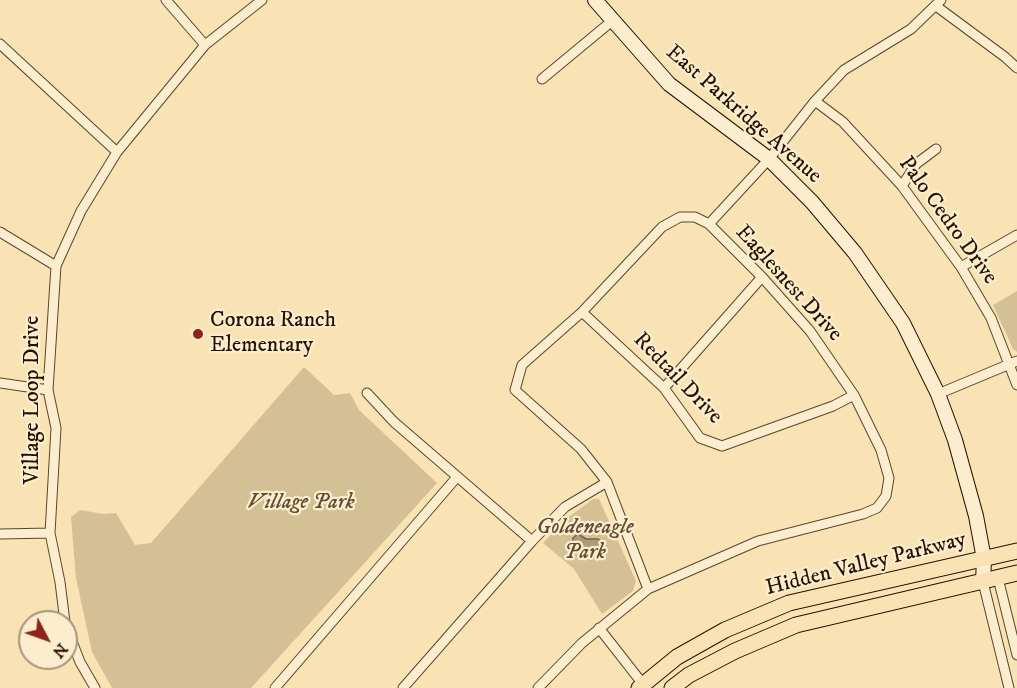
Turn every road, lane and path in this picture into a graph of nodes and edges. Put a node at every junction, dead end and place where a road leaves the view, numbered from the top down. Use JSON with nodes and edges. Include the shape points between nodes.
{"nodes":[{"id":1,"x":166,"y":0,"type":"edge"},
{"id":2,"x":262,"y":0,"type":"edge"},
{"id":3,"x":596,"y":0,"type":"edge"},
{"id":4,"x":939,"y":3,"type":"edge"},
{"id":5,"x":612,"y":21,"type":"junction"},
{"id":6,"x":0,"y":44,"type":"edge"},
{"id":7,"x":205,"y":45,"type":"junction"},
{"id":8,"x":1017,"y":68,"type":"edge"},
{"id":9,"x":542,"y":79,"type":"dead end"},
{"id":10,"x":815,"y":100,"type":"junction"},
{"id":11,"x":936,"y":149,"type":"dead end"},
{"id":12,"x":117,"y":152,"type":"junction"},
{"id":13,"x":769,"y":159,"type":"junction"},
{"id":14,"x":902,"y":186,"type":"junction"},
{"id":15,"x":709,"y":224,"type":"junction"},
{"id":16,"x":0,"y":232,"type":"edge"},
{"id":17,"x":1017,"y":235,"type":"edge"},
{"id":18,"x":56,"y":266,"type":"junction"},
{"id":19,"x":961,"y":267,"type":"junction"},
{"id":20,"x":762,"y":277,"type":"junction"},
{"id":21,"x":582,"y":312,"type":"junction"},
{"id":22,"x":1013,"y":363,"type":"edge"},
{"id":23,"x":0,"y":383,"type":"edge"},
{"id":24,"x":1017,"y":386,"type":"edge"},
{"id":25,"x":664,"y":388,"type":"junction"},
{"id":26,"x":48,"y":390,"type":"junction"},
{"id":27,"x":367,"y":393,"type":"dead end"},
{"id":28,"x":938,"y":394,"type":"junction"},
{"id":29,"x":854,"y":395,"type":"junction"},
{"id":30,"x":457,"y":477,"type":"junction"},
{"id":31,"x":607,"y":482,"type":"junction"},
{"id":32,"x":50,"y":533,"type":"junction"},
{"id":33,"x":0,"y":534,"type":"edge"},
{"id":34,"x":532,"y":541,"type":"junction"},
{"id":35,"x":1017,"y":551,"type":"edge"},
{"id":36,"x":984,"y":559,"type":"junction"},
{"id":37,"x":1017,"y":573,"type":"edge"},
{"id":38,"x":998,"y":578,"type":"junction"},
{"id":39,"x":983,"y":582,"type":"junction"},
{"id":40,"x":648,"y":589,"type":"junction"},
{"id":41,"x":63,"y":610,"type":"edge"},
{"id":42,"x":599,"y":628,"type":"junction"},
{"id":43,"x":1017,"y":655,"type":"edge"},
{"id":44,"x":78,"y":657,"type":"edge"},
{"id":45,"x":642,"y":687,"type":"edge"},
{"id":46,"x":95,"y":688,"type":"edge"},
{"id":47,"x":275,"y":688,"type":"edge"},
{"id":48,"x":403,"y":688,"type":"edge"},
{"id":49,"x":538,"y":688,"type":"edge"},
{"id":50,"x":672,"y":688,"type":"edge"},
{"id":51,"x":1009,"y":688,"type":"edge"}],
"edges":[{"from":1,"to":7,"type":"street"},
{"from":2,"to":7,"type":"street","name":"Village Loop Drive"},
{"from":3,"to":5,"type":"main road","name":"East Parkridge Avenue"},
{"from":4,"to":8,"type":"street"},
{"from":4,"to":10,"type":"street","via":[[911,29],[844,70]]},
{"from":5,"to":9,"type":"street"},
{"from":5,"to":13,"type":"main road","name":"East Parkridge Avenue","via":[[669,84]]},
{"from":6,"to":12,"type":"street"},
{"from":7,"to":12,"type":"street","name":"Village Loop Drive"},
{"from":10,"to":13,"type":"street"},
{"from":10,"to":14,"type":"street","name":"Palo Cedro Drive","via":[[843,122]]},
{"from":11,"to":14,"type":"street","via":[[916,164]]},
{"from":12,"to":18,"type":"street","name":"Village Loop Drive","via":[[81,211]]},
{"from":13,"to":15,"type":"street"},
{"from":13,"to":28,"type":"main road","name":"East Parkridge Avenue","via":[[855,253],[903,323]]},
{"from":14,"to":19,"type":"street","name":"Palo Cedro Drive"},
{"from":15,"to":20,"type":"street","name":"Eaglesnest Drive"},
{"from":15,"to":21,"type":"street","name":"Eaglesnest Drive","via":[[695,217],[680,217],[662,227]]},
{"from":16,"to":18,"type":"street"},
{"from":17,"to":19,"type":"street"},
{"from":18,"to":26,"type":"street","name":"Village Loop Drive"},
{"from":19,"to":22,"type":"street","name":"Palo Cedro Drive"},
{"from":20,"to":25,"type":"street"},
{"from":20,"to":29,"type":"street","name":"Eaglesnest Drive","via":[[810,331]]},
{"from":21,"to":25,"type":"street","name":"Redtail Drive"},
{"from":21,"to":31,"type":"street","via":[[522,365],[515,390],[581,449]]},
{"from":22,"to":24,"type":"street","name":"Palo Cedro Drive"},
{"from":22,"to":28,"type":"street"},
{"from":23,"to":26,"type":"street"},
{"from":25,"to":29,"type":"street","name":"Redtail Drive","via":[[700,438],[722,446]]},
{"from":26,"to":32,"type":"street","name":"Village Loop Drive","via":[[56,428]]},
{"from":27,"to":30,"type":"street"},
{"from":28,"to":36,"type":"main road","name":"East Parkridge Avenue","via":[[973,504]]},
{"from":29,"to":40,"type":"street","name":"Eaglesnest Drive","via":[[881,450],[889,478],[886,496],[877,508],[758,541]]},
{"from":30,"to":34,"type":"street"},
{"from":30,"to":47,"type":"street"},
{"from":31,"to":34,"type":"street","via":[[565,507]]},
{"from":31,"to":40,"type":"street"},
{"from":32,"to":33,"type":"street"},
{"from":32,"to":41,"type":"street","name":"Village Loop Drive"},
{"from":34,"to":48,"type":"street"},
{"from":35,"to":36,"type":"main road","name":"Hidden Valley Parkway"},
{"from":36,"to":38,"type":"main road","name":"East Parkridge Avenue"},
{"from":36,"to":39,"type":"main road","name":"East Parkridge Avenue"},
{"from":36,"to":45,"type":"main road","name":"Hidden Valley Parkway","via":[[789,603],[687,651]]},
{"from":37,"to":38,"type":"main road","name":"Hidden Valley Parkway"},
{"from":38,"to":39,"type":"main road","name":"Hidden Valley Parkway"},
{"from":38,"to":43,"type":"street"},
{"from":39,"to":50,"type":"main road","name":"Hidden Valley Parkway","via":[[796,625],[735,651]]},
{"from":39,"to":51,"type":"street"},
{"from":40,"to":42,"type":"street"},
{"from":42,"to":45,"type":"street"},
{"from":42,"to":49,"type":"street"},
{"from":44,"to":46,"type":"street","name":"Village Loop Drive"}]}
